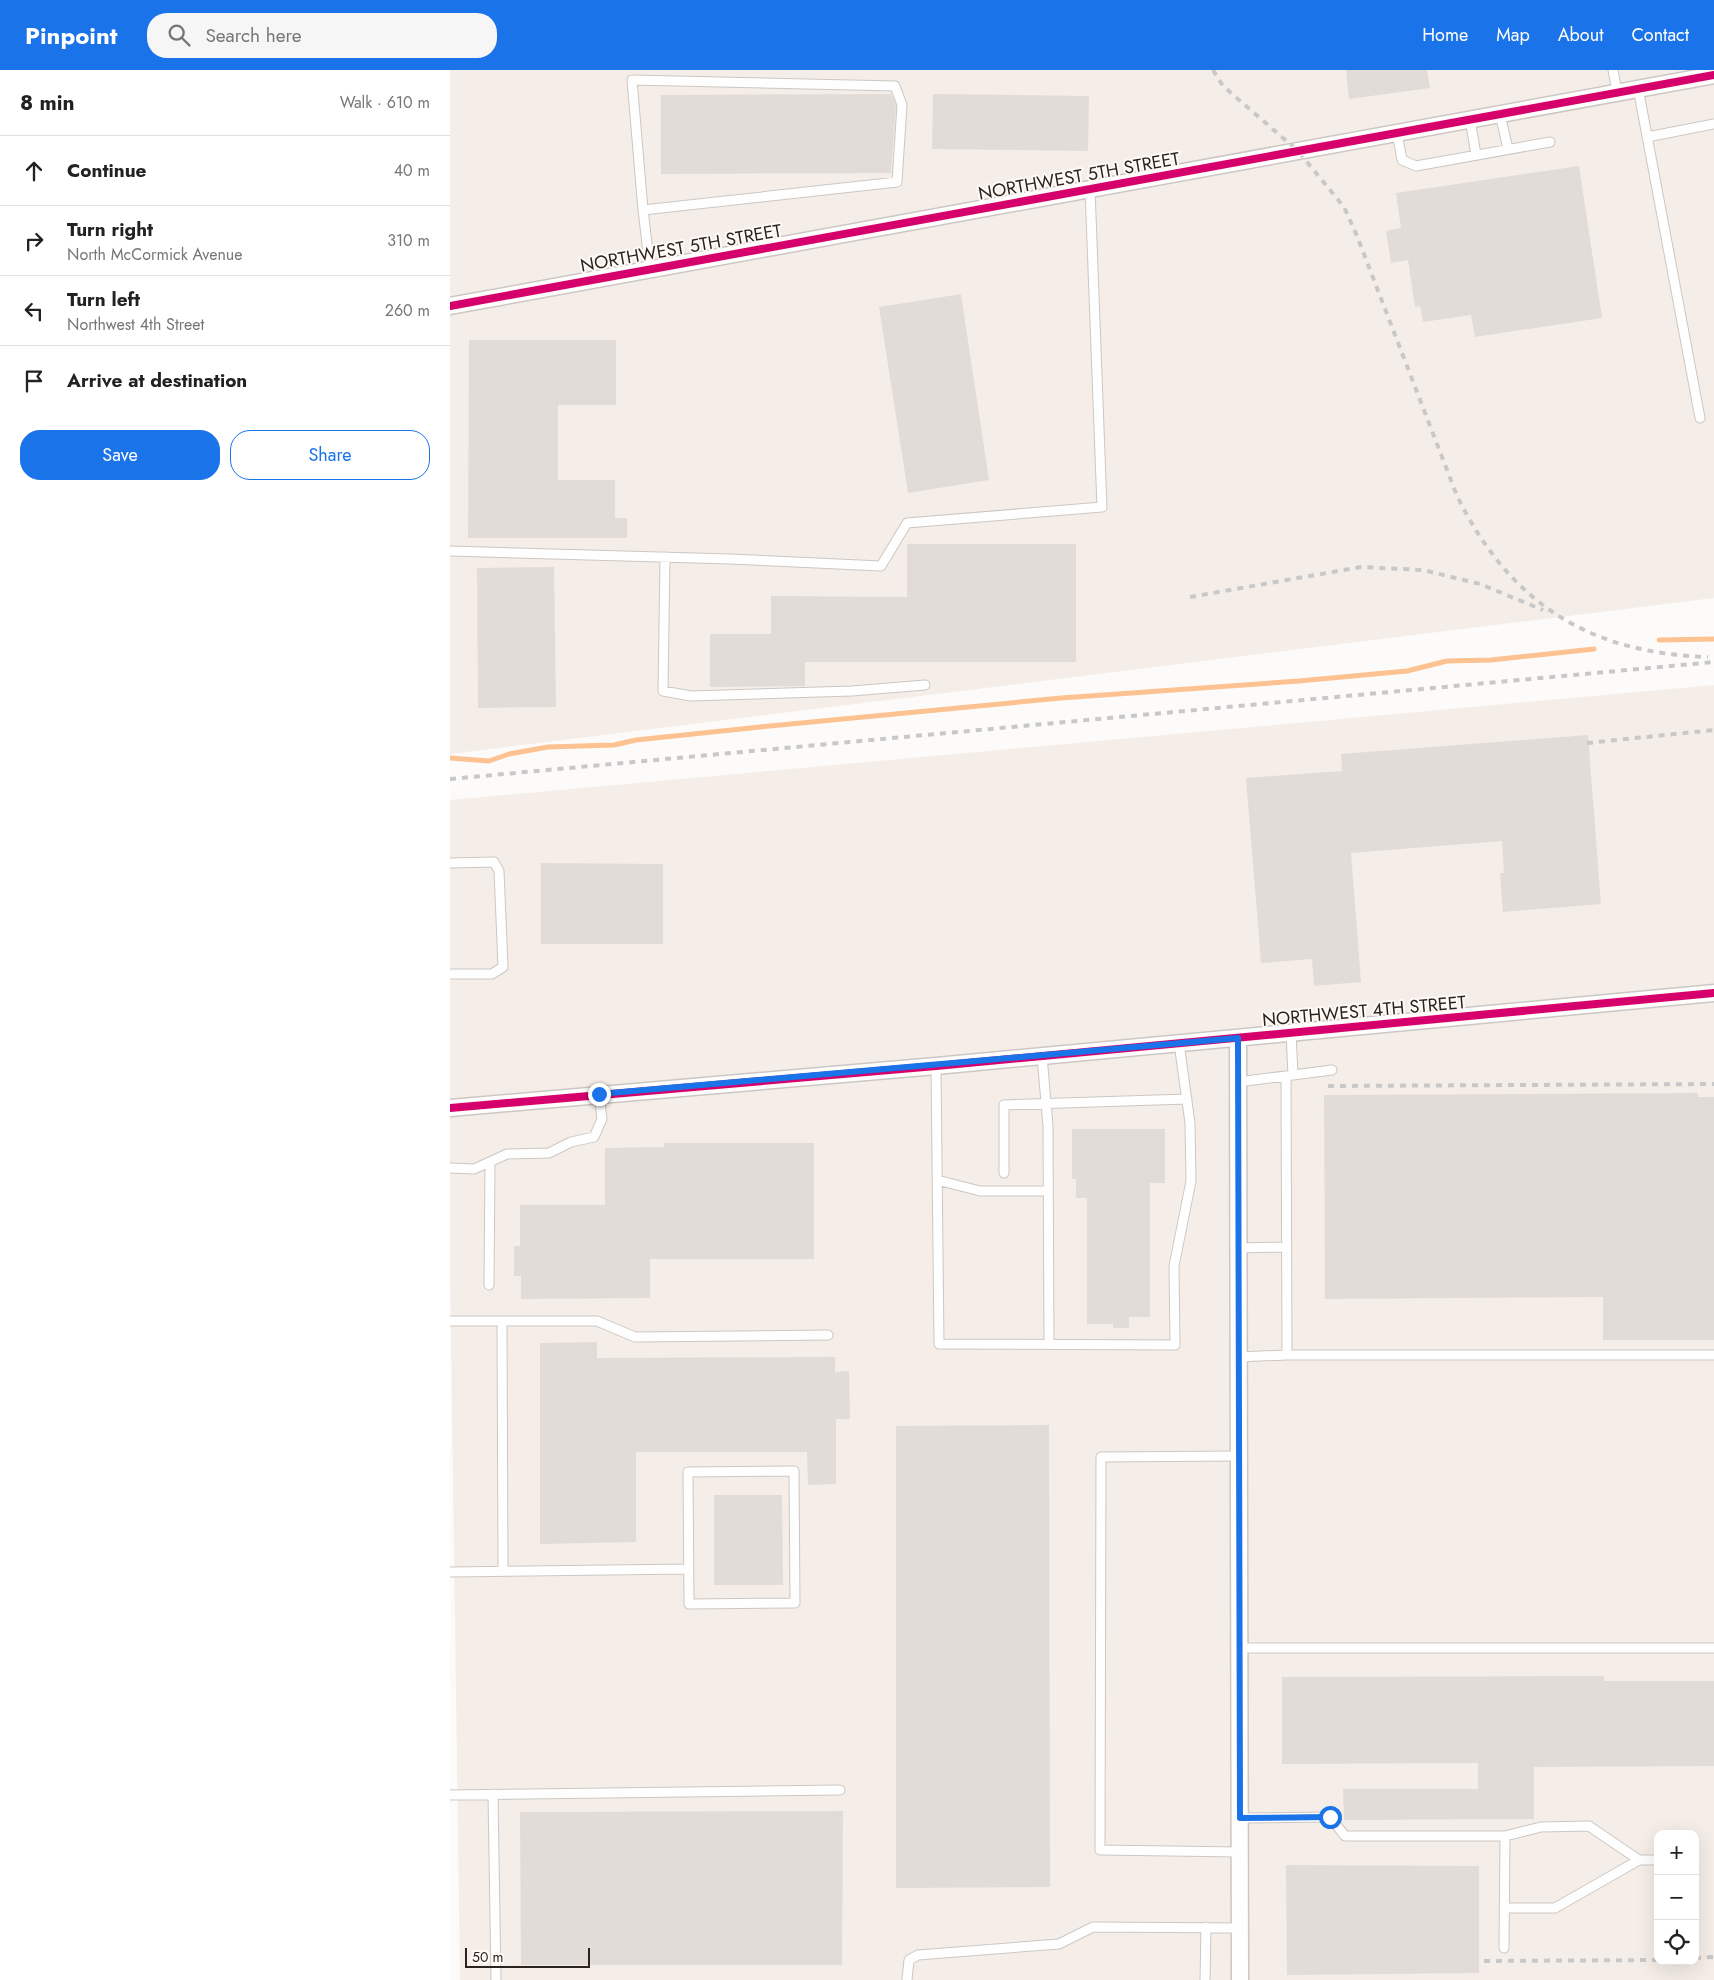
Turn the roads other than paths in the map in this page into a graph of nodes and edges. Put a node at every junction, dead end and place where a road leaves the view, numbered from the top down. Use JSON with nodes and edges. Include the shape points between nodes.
{"nodes":[{"id":1,"x":1612,"y":70,"type":"edge"},
{"id":2,"x":1711,"y":73,"type":"edge"},
{"id":3,"x":1638,"y":88,"type":"junction"},
{"id":4,"x":1617,"y":92,"type":"junction"},
{"id":5,"x":1500,"y":114,"type":"junction"},
{"id":6,"x":1470,"y":119,"type":"junction"},
{"id":7,"x":1714,"y":124,"type":"edge"},
{"id":8,"x":1397,"y":133,"type":"junction"},
{"id":9,"x":1647,"y":137,"type":"junction"},
{"id":10,"x":1550,"y":142,"type":"dead end"},
{"id":11,"x":1508,"y":150,"type":"junction"},
{"id":12,"x":1476,"y":155,"type":"junction"},
{"id":13,"x":1090,"y":189,"type":"junction"},
{"id":14,"x":643,"y":210,"type":"junction"},
{"id":15,"x":650,"y":269,"type":"junction"},
{"id":16,"x":450,"y":306,"type":"edge"},
{"id":17,"x":1700,"y":418,"type":"dead end"},
{"id":18,"x":450,"y":551,"type":"edge"},
{"id":19,"x":665,"y":557,"type":"junction"},
{"id":20,"x":925,"y":685,"type":"dead end"},
{"id":21,"x":450,"y":863,"type":"edge"},
{"id":22,"x":450,"y":974,"type":"edge"},
{"id":23,"x":1714,"y":993,"type":"edge"},
{"id":24,"x":1291,"y":1033,"type":"junction"},
{"id":25,"x":1238,"y":1038,"type":"junction"},
{"id":26,"x":1179,"y":1043,"type":"junction"},
{"id":27,"x":1042,"y":1056,"type":"junction"},
{"id":28,"x":936,"y":1066,"type":"junction"},
{"id":29,"x":1332,"y":1070,"type":"dead end"},
{"id":30,"x":1289,"y":1075,"type":"junction"},
{"id":31,"x":1238,"y":1082,"type":"junction"},
{"id":32,"x":599,"y":1094,"type":"junction"},
{"id":33,"x":1187,"y":1099,"type":"junction"},
{"id":34,"x":1046,"y":1103,"type":"junction"},
{"id":35,"x":450,"y":1108,"type":"edge"},
{"id":36,"x":490,"y":1162,"type":"junction"},
{"id":37,"x":450,"y":1168,"type":"edge"},
{"id":38,"x":1004,"y":1173,"type":"dead end"},
{"id":39,"x":937,"y":1180,"type":"junction"},
{"id":40,"x":1048,"y":1191,"type":"junction"},
{"id":41,"x":1238,"y":1248,"type":"junction"},
{"id":42,"x":1286,"y":1248,"type":"junction"},
{"id":43,"x":489,"y":1285,"type":"dead end"},
{"id":44,"x":450,"y":1321,"type":"edge"},
{"id":45,"x":502,"y":1321,"type":"junction"},
{"id":46,"x":828,"y":1335,"type":"dead end"},
{"id":47,"x":1049,"y":1344,"type":"junction"},
{"id":48,"x":1286,"y":1355,"type":"junction"},
{"id":49,"x":1714,"y":1355,"type":"edge"},
{"id":50,"x":1238,"y":1357,"type":"junction"},
{"id":51,"x":1238,"y":1456,"type":"junction"},
{"id":52,"x":689,"y":1569,"type":"junction"},
{"id":53,"x":503,"y":1571,"type":"junction"},
{"id":54,"x":450,"y":1572,"type":"edge"},
{"id":55,"x":1239,"y":1648,"type":"junction"},
{"id":56,"x":1714,"y":1648,"type":"edge"},
{"id":57,"x":840,"y":1790,"type":"dead end"},
{"id":58,"x":493,"y":1794,"type":"junction"},
{"id":59,"x":450,"y":1795,"type":"edge"},
{"id":60,"x":1240,"y":1818,"type":"junction"},
{"id":61,"x":1504,"y":1836,"type":"junction"},
{"id":62,"x":1240,"y":1852,"type":"junction"},
{"id":63,"x":1639,"y":1860,"type":"junction"},
{"id":64,"x":1654,"y":1860,"type":"edge"},
{"id":65,"x":1504,"y":1908,"type":"junction"},
{"id":66,"x":1206,"y":1928,"type":"junction"},
{"id":67,"x":1240,"y":1928,"type":"junction"},
{"id":68,"x":1504,"y":1948,"type":"dead end"},
{"id":69,"x":496,"y":1980,"type":"edge"},
{"id":70,"x":907,"y":1980,"type":"edge"},
{"id":71,"x":1205,"y":1980,"type":"edge"},
{"id":72,"x":1240,"y":1980,"type":"edge"}],
"edges":[{"from":1,"to":4,"type":"lane"},
{"from":2,"to":3,"type":"street","name":"NORTHWEST 5TH STREET"},
{"from":3,"to":4,"type":"street","name":"NORTHWEST 5TH STREET"},
{"from":3,"to":9,"type":"lane"},
{"from":4,"to":5,"type":"street","name":"NORTHWEST 5TH STREET"},
{"from":5,"to":6,"type":"street","name":"NORTHWEST 5TH STREET"},
{"from":5,"to":11,"type":"lane"},
{"from":6,"to":8,"type":"street","name":"NORTHWEST 5TH STREET"},
{"from":6,"to":12,"type":"lane"},
{"from":7,"to":9,"type":"lane"},
{"from":8,"to":12,"type":"lane","via":[[1402,160],[1416,166]]},
{"from":8,"to":13,"type":"street","name":"NORTHWEST 5TH STREET"},
{"from":9,"to":17,"type":"lane"},
{"from":10,"to":11,"type":"lane"},
{"from":11,"to":12,"type":"lane"},
{"from":13,"to":15,"type":"street","name":"NORTHWEST 5TH STREET"},
{"from":13,"to":19,"type":"lane","via":[[1102,507],[907,524],[882,566]]},
{"from":14,"to":14,"type":"lane","via":[[632,80],[895,86],[902,105],[896,182]]},
{"from":14,"to":15,"type":"lane"},
{"from":15,"to":16,"type":"street","name":"NORTHWEST 5TH STREET"},
{"from":18,"to":19,"type":"lane"},
{"from":19,"to":20,"type":"lane","via":[[663,691],[691,696]]},
{"from":21,"to":22,"type":"lane","via":[[494,862],[499,871],[503,967],[492,974]]},
{"from":23,"to":24,"type":"street","name":"NORTHWEST 4TH STREET"},
{"from":24,"to":25,"type":"street","name":"NORTHWEST 4TH STREET"},
{"from":24,"to":30,"type":"lane"},
{"from":25,"to":26,"type":"street","name":"NORTHWEST 4TH STREET"},
{"from":25,"to":31,"type":"street"},
{"from":26,"to":27,"type":"street","name":"NORTHWEST 4TH STREET"},
{"from":26,"to":33,"type":"lane"},
{"from":27,"to":28,"type":"street","name":"NORTHWEST 4TH STREET"},
{"from":27,"to":34,"type":"lane"},
{"from":28,"to":32,"type":"street","name":"NORTHWEST 4TH STREET"},
{"from":28,"to":39,"type":"lane"},
{"from":29,"to":30,"type":"lane"},
{"from":30,"to":31,"type":"lane"},
{"from":30,"to":42,"type":"lane"},
{"from":31,"to":41,"type":"street"},
{"from":32,"to":35,"type":"street","name":"NORTHWEST 4TH STREET"},
{"from":32,"to":36,"type":"lane","via":[[602,1119],[594,1138],[571,1142],[549,1153],[506,1154]]},
{"from":33,"to":34,"type":"lane"},
{"from":33,"to":47,"type":"lane","via":[[1191,1181],[1174,1266],[1175,1345]]},
{"from":34,"to":38,"type":"lane","via":[[1004,1106]]},
{"from":34,"to":40,"type":"lane"},
{"from":36,"to":37,"type":"lane","via":[[474,1169]]},
{"from":36,"to":43,"type":"lane"},
{"from":39,"to":40,"type":"lane","via":[[980,1191]]},
{"from":39,"to":47,"type":"lane","via":[[939,1344]]},
{"from":40,"to":47,"type":"lane"},
{"from":41,"to":42,"type":"lane"},
{"from":41,"to":50,"type":"street"},
{"from":42,"to":48,"type":"lane"},
{"from":44,"to":45,"type":"lane"},
{"from":45,"to":46,"type":"lane","via":[[597,1321],[634,1337]]},
{"from":45,"to":53,"type":"lane"},
{"from":48,"to":49,"type":"lane"},
{"from":48,"to":50,"type":"lane"},
{"from":50,"to":51,"type":"street"},
{"from":51,"to":55,"type":"street"},
{"from":51,"to":62,"type":"lane","via":[[1101,1457],[1100,1850]]},
{"from":52,"to":52,"type":"lane","via":[[688,1472],[794,1471],[795,1603],[689,1604]]},
{"from":52,"to":53,"type":"lane"},
{"from":53,"to":54,"type":"lane"},
{"from":55,"to":56,"type":"lane"},
{"from":55,"to":60,"type":"street"},
{"from":57,"to":58,"type":"lane"},
{"from":58,"to":59,"type":"lane"},
{"from":58,"to":69,"type":"lane"},
{"from":60,"to":61,"type":"lane","via":[[1330,1817],[1345,1836]]},
{"from":60,"to":62,"type":"street"},
{"from":61,"to":63,"type":"lane","via":[[1541,1827],[1589,1826]]},
{"from":61,"to":65,"type":"lane"},
{"from":62,"to":67,"type":"street"},
{"from":63,"to":64,"type":"lane"},
{"from":63,"to":65,"type":"lane","via":[[1555,1908]]},
{"from":65,"to":68,"type":"lane"},
{"from":66,"to":67,"type":"lane"},
{"from":66,"to":70,"type":"lane","via":[[1093,1927],[1059,1944],[918,1954],[909,1960]]},
{"from":66,"to":71,"type":"lane"},
{"from":67,"to":72,"type":"street"}]}
